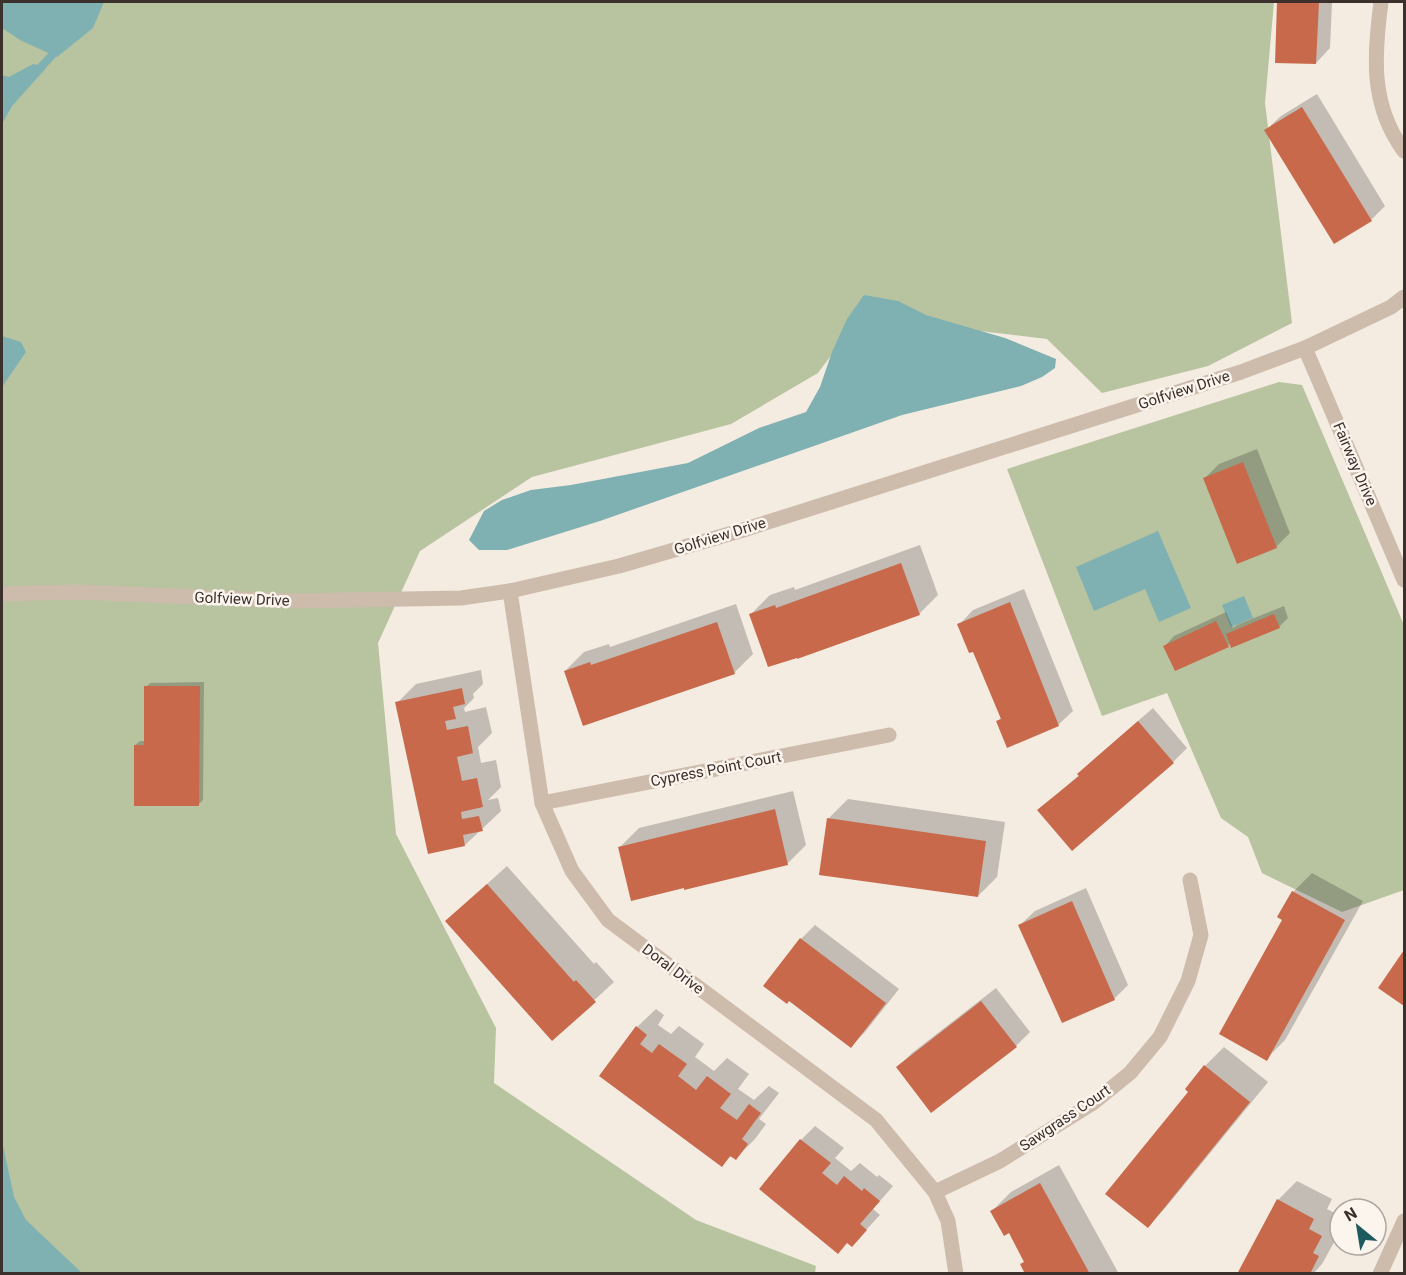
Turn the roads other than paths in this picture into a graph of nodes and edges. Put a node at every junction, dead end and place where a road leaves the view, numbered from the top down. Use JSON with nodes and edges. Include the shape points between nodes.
{"nodes":[{"id":1,"x":1381,"y":2,"type":"edge"},
{"id":2,"x":1404,"y":151,"type":"edge"},
{"id":3,"x":1404,"y":297,"type":"edge"},
{"id":4,"x":1305,"y":348,"type":"junction"},
{"id":5,"x":1404,"y":579,"type":"edge"},
{"id":6,"x":510,"y":591,"type":"junction"},
{"id":7,"x":2,"y":594,"type":"edge"},
{"id":8,"x":889,"y":735,"type":"dead end"},
{"id":9,"x":542,"y":802,"type":"junction"},
{"id":10,"x":1190,"y":880,"type":"dead end"},
{"id":11,"x":935,"y":1192,"type":"junction"},
{"id":12,"x":1404,"y":1221,"type":"edge"},
{"id":13,"x":956,"y":1274,"type":"edge"},
{"id":14,"x":1380,"y":1274,"type":"edge"}],
"edges":[{"from":1,"to":2,"type":"street","via":[[1375,51],[1380,100]]},
{"from":3,"to":4,"type":"street","name":"Golfview Drive"},
{"from":4,"to":5,"type":"street","name":"Fairway Drive"},
{"from":4,"to":6,"type":"street","name":"Golfview Drive","via":[[1241,372],[743,530],[619,566]]},
{"from":6,"to":7,"type":"street","name":"Golfview Drive","via":[[461,598],[293,601],[78,592]]},
{"from":6,"to":9,"type":"street","name":"Doral Drive"},
{"from":8,"to":9,"type":"street","name":"Cypress Point Court"},
{"from":9,"to":11,"type":"street","name":"Doral Drive","via":[[572,871],[608,920],[876,1120]]},
{"from":10,"to":11,"type":"street","name":"Sawgrass Court","via":[[1201,935],[1188,981],[1160,1037],[1130,1073],[1093,1103],[1000,1161]]},
{"from":11,"to":13,"type":"street","name":"Doral Drive","via":[[948,1221]]},
{"from":12,"to":14,"type":"street"}]}
